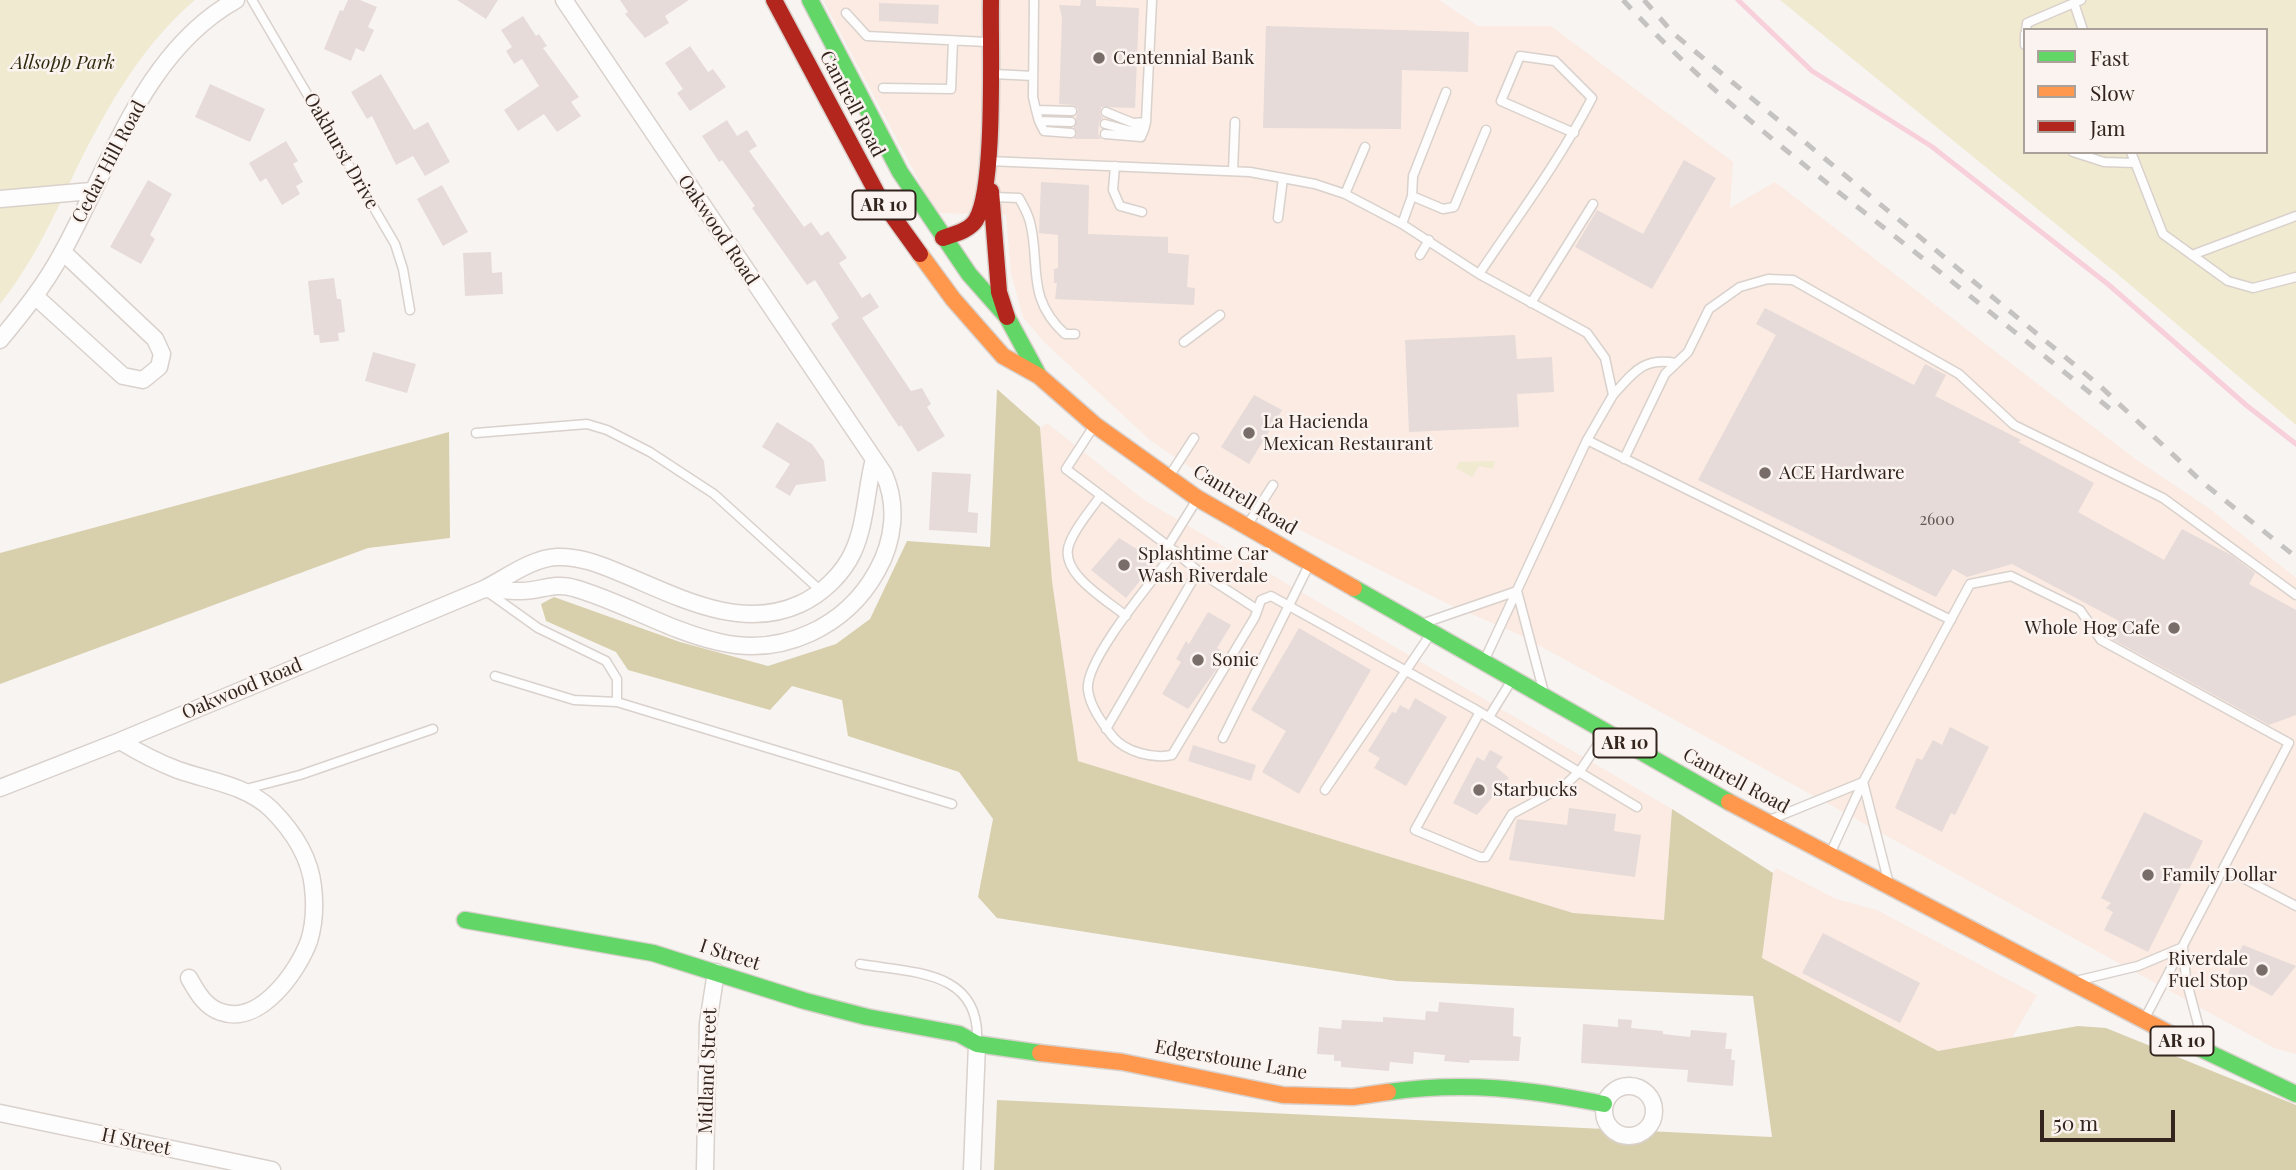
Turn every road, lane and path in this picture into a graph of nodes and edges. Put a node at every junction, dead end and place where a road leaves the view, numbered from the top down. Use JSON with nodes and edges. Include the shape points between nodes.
{"nodes":[{"id":1,"x":236,"y":0,"type":"edge"},
{"id":2,"x":252,"y":0,"type":"edge"},
{"id":3,"x":565,"y":0,"type":"edge"},
{"id":4,"x":774,"y":0,"type":"edge"},
{"id":5,"x":810,"y":0,"type":"edge"},
{"id":6,"x":991,"y":0,"type":"edge"},
{"id":7,"x":1034,"y":0,"type":"edge"},
{"id":8,"x":1152,"y":0,"type":"edge"},
{"id":9,"x":2078,"y":1,"type":"edge"},
{"id":10,"x":846,"y":13,"type":"dead end"},
{"id":11,"x":2026,"y":28,"type":"edge"},
{"id":12,"x":2083,"y":28,"type":"edge"},
{"id":13,"x":953,"y":41,"type":"junction"},
{"id":14,"x":990,"y":42,"type":"junction"},
{"id":15,"x":989,"y":73,"type":"junction"},
{"id":16,"x":1033,"y":76,"type":"junction"},
{"id":17,"x":883,"y":88,"type":"dead end"},
{"id":18,"x":1446,"y":92,"type":"dead end"},
{"id":19,"x":1036,"y":110,"type":"junction"},
{"id":20,"x":1072,"y":111,"type":"dead end"},
{"id":21,"x":1106,"y":112,"type":"dead end"},
{"id":22,"x":1039,"y":121,"type":"junction"},
{"id":23,"x":1072,"y":122,"type":"dead end"},
{"id":24,"x":1235,"y":122,"type":"dead end"},
{"id":25,"x":1105,"y":124,"type":"dead end"},
{"id":26,"x":1145,"y":126,"type":"junction"},
{"id":27,"x":1486,"y":130,"type":"dead end"},
{"id":28,"x":1071,"y":133,"type":"dead end"},
{"id":29,"x":1574,"y":133,"type":"junction"},
{"id":30,"x":1105,"y":134,"type":"dead end"},
{"id":31,"x":1365,"y":147,"type":"dead end"},
{"id":32,"x":2079,"y":154,"type":"edge"},
{"id":33,"x":2132,"y":154,"type":"edge"},
{"id":34,"x":987,"y":161,"type":"junction"},
{"id":35,"x":2135,"y":163,"type":"junction"},
{"id":36,"x":1115,"y":166,"type":"junction"},
{"id":37,"x":1233,"y":171,"type":"junction"},
{"id":38,"x":1283,"y":178,"type":"junction"},
{"id":39,"x":91,"y":191,"type":"junction"},
{"id":40,"x":1345,"y":194,"type":"junction"},
{"id":41,"x":992,"y":197,"type":"junction"},
{"id":42,"x":1412,"y":197,"type":"junction"},
{"id":43,"x":0,"y":199,"type":"edge"},
{"id":44,"x":1593,"y":204,"type":"dead end"},
{"id":45,"x":1142,"y":212,"type":"dead end"},
{"id":46,"x":2296,"y":216,"type":"edge"},
{"id":47,"x":1278,"y":218,"type":"dead end"},
{"id":48,"x":1402,"y":224,"type":"junction"},
{"id":49,"x":943,"y":238,"type":"junction"},
{"id":50,"x":1429,"y":240,"type":"junction"},
{"id":51,"x":63,"y":252,"type":"junction"},
{"id":52,"x":1420,"y":255,"type":"dead end"},
{"id":53,"x":2192,"y":255,"type":"junction"},
{"id":54,"x":1479,"y":274,"type":"junction"},
{"id":55,"x":2296,"y":277,"type":"edge"},
{"id":56,"x":36,"y":297,"type":"junction"},
{"id":57,"x":1531,"y":303,"type":"junction"},
{"id":58,"x":410,"y":310,"type":"dead end"},
{"id":59,"x":1220,"y":314,"type":"dead end"},
{"id":60,"x":1007,"y":317,"type":"junction"},
{"id":61,"x":1075,"y":334,"type":"dead end"},
{"id":62,"x":0,"y":340,"type":"edge"},
{"id":63,"x":1184,"y":342,"type":"dead end"},
{"id":64,"x":1676,"y":363,"type":"junction"},
{"id":65,"x":1039,"y":376,"type":"junction"},
{"id":66,"x":1613,"y":395,"type":"junction"},
{"id":67,"x":1095,"y":425,"type":"junction"},
{"id":68,"x":476,"y":433,"type":"dead end"},
{"id":69,"x":1194,"y":438,"type":"dead end"},
{"id":70,"x":1587,"y":440,"type":"junction"},
{"id":71,"x":874,"y":459,"type":"junction"},
{"id":72,"x":1624,"y":459,"type":"junction"},
{"id":73,"x":1168,"y":478,"type":"junction"},
{"id":74,"x":1273,"y":485,"type":"dead end"},
{"id":75,"x":1101,"y":495,"type":"junction"},
{"id":76,"x":1198,"y":498,"type":"junction"},
{"id":77,"x":1246,"y":526,"type":"junction"},
{"id":78,"x":1171,"y":549,"type":"junction"},
{"id":79,"x":1310,"y":563,"type":"junction"},
{"id":80,"x":1198,"y":571,"type":"junction"},
{"id":81,"x":484,"y":589,"type":"junction"},
{"id":82,"x":821,"y":591,"type":"junction"},
{"id":83,"x":1517,"y":591,"type":"junction"},
{"id":84,"x":2296,"y":595,"type":"edge"},
{"id":85,"x":1290,"y":606,"type":"junction"},
{"id":86,"x":1255,"y":608,"type":"junction"},
{"id":87,"x":1126,"y":616,"type":"junction"},
{"id":88,"x":1951,"y":620,"type":"junction"},
{"id":89,"x":1425,"y":629,"type":"junction"},
{"id":90,"x":1484,"y":662,"type":"junction"},
{"id":91,"x":1404,"y":671,"type":"junction"},
{"id":92,"x":495,"y":676,"type":"dead end"},
{"id":93,"x":1513,"y":678,"type":"junction"},
{"id":94,"x":1545,"y":697,"type":"junction"},
{"id":95,"x":617,"y":702,"type":"junction"},
{"id":96,"x":1480,"y":712,"type":"junction"},
{"id":97,"x":1489,"y":717,"type":"junction"},
{"id":98,"x":433,"y":729,"type":"dead end"},
{"id":99,"x":1106,"y":729,"type":"junction"},
{"id":100,"x":1606,"y":733,"type":"junction"},
{"id":101,"x":1223,"y":738,"type":"dead end"},
{"id":102,"x":120,"y":741,"type":"junction"},
{"id":103,"x":2293,"y":744,"type":"edge"},
{"id":104,"x":1580,"y":771,"type":"junction"},
{"id":105,"x":1863,"y":782,"type":"junction"},
{"id":106,"x":0,"y":788,"type":"edge"},
{"id":107,"x":242,"y":790,"type":"junction"},
{"id":108,"x":1325,"y":790,"type":"dead end"},
{"id":109,"x":952,"y":804,"type":"dead end"},
{"id":110,"x":1637,"y":807,"type":"dead end"},
{"id":111,"x":1768,"y":821,"type":"junction"},
{"id":112,"x":1829,"y":856,"type":"junction"},
{"id":113,"x":2224,"y":868,"type":"junction"},
{"id":114,"x":1890,"y":887,"type":"junction"},
{"id":115,"x":2296,"y":906,"type":"edge"},
{"id":116,"x":466,"y":920,"type":"dead end"},
{"id":117,"x":2183,"y":947,"type":"junction"},
{"id":118,"x":860,"y":964,"type":"dead end"},
{"id":119,"x":716,"y":972,"type":"junction"},
{"id":120,"x":189,"y":978,"type":"dead end"},
{"id":121,"x":2071,"y":982,"type":"junction"},
{"id":122,"x":2143,"y":1020,"type":"junction"},
{"id":123,"x":977,"y":1044,"type":"junction"},
{"id":124,"x":2205,"y":1052,"type":"junction"},
{"id":125,"x":2296,"y":1093,"type":"edge"},
{"id":126,"x":1604,"y":1104,"type":"dead end"},
{"id":127,"x":0,"y":1113,"type":"edge"},
{"id":128,"x":272,"y":1170,"type":"edge"},
{"id":129,"x":705,"y":1170,"type":"edge"},
{"id":130,"x":972,"y":1170,"type":"edge"}],
"edges":[{"from":1,"to":39,"type":"street","name":"Cedar Hill Road","via":[[173,51]]},
{"from":2,"to":58,"type":"lane","name":"Oakhurst Drive","via":[[395,244]]},
{"from":3,"to":71,"type":"street","name":"Oakwood Road"},
{"from":4,"to":65,"type":"main road","name":"Cantrell Road","number":"AR 10","via":[[829,108],[903,234],[989,342],[1003,356]]},
{"from":5,"to":49,"type":"main road","name":"Cantrell Road","number":"AR 10","via":[[900,172]]},
{"from":6,"to":14,"type":"main road"},
{"from":7,"to":16,"type":"lane"},
{"from":8,"to":26,"type":"lane"},
{"from":9,"to":11,"type":"lane","via":[[2027,23]]},
{"from":9,"to":12,"type":"lane"},
{"from":10,"to":13,"type":"lane","via":[[867,36]]},
{"from":13,"to":14,"type":"lane"},
{"from":13,"to":17,"type":"lane","via":[[951,89]]},
{"from":14,"to":15,"type":"main road"},
{"from":15,"to":16,"type":"lane"},
{"from":15,"to":34,"type":"main road"},
{"from":16,"to":19,"type":"lane"},
{"from":18,"to":42,"type":"lane","via":[[1413,176]]},
{"from":19,"to":20,"type":"lane"},
{"from":19,"to":22,"type":"lane"},
{"from":21,"to":26,"type":"lane"},
{"from":22,"to":23,"type":"lane"},
{"from":22,"to":28,"type":"lane","via":[[1044,131]]},
{"from":24,"to":37,"type":"lane"},
{"from":25,"to":26,"type":"lane","via":[[1131,131]]},
{"from":26,"to":30,"type":"lane","via":[[1141,137]]},
{"from":27,"to":42,"type":"lane","via":[[1454,207],[1444,209]]},
{"from":29,"to":29,"type":"lane","via":[[1592,98],[1555,61],[1520,56],[1501,101]]},
{"from":29,"to":54,"type":"lane"},
{"from":31,"to":40,"type":"lane"},
{"from":32,"to":35,"type":"lane","via":[[2104,162]]},
{"from":33,"to":35,"type":"lane"},
{"from":34,"to":36,"type":"lane"},
{"from":34,"to":41,"type":"main road"},
{"from":34,"to":49,"type":"main road","via":[[981,213],[969,228]]},
{"from":35,"to":53,"type":"lane","via":[[2163,234]]},
{"from":36,"to":37,"type":"lane"},
{"from":36,"to":45,"type":"lane","via":[[1113,190],[1120,206]]},
{"from":37,"to":38,"type":"lane"},
{"from":38,"to":40,"type":"lane"},
{"from":38,"to":47,"type":"lane"},
{"from":39,"to":43,"type":"street"},
{"from":39,"to":51,"type":"street","name":"Cedar Hill Road"},
{"from":40,"to":48,"type":"lane"},
{"from":41,"to":60,"type":"main road","via":[[999,292]]},
{"from":41,"to":61,"type":"lane","via":[[1019,198],[1030,222],[1034,281],[1054,324],[1065,334]]},
{"from":42,"to":48,"type":"lane"},
{"from":44,"to":57,"type":"lane"},
{"from":46,"to":53,"type":"lane"},
{"from":48,"to":50,"type":"lane"},
{"from":49,"to":60,"type":"main road","name":"Cantrell Road","number":"AR 10"},
{"from":50,"to":52,"type":"lane"},
{"from":50,"to":54,"type":"lane"},
{"from":51,"to":56,"type":"street","name":"Cedar Hill Road"},
{"from":51,"to":56,"type":"street","via":[[155,339],[162,354],[159,367],[143,380],[123,376]]},
{"from":53,"to":55,"type":"lane","via":[[2228,281],[2253,288]]},
{"from":54,"to":57,"type":"lane"},
{"from":56,"to":62,"type":"street","name":"Cedar Hill Road"},
{"from":57,"to":66,"type":"lane","via":[[1587,333],[1605,358]]},
{"from":59,"to":63,"type":"lane"},
{"from":60,"to":65,"type":"main road","name":"Cantrell Road","number":"AR 10"},
{"from":64,"to":66,"type":"lane","via":[[1658,360],[1637,369]]},
{"from":64,"to":72,"type":"lane","via":[[1665,374]]},
{"from":64,"to":84,"type":"lane","via":[[1688,352],[1709,309],[1725,297],[1768,279],[1793,280],[1959,374],[2014,425],[2163,498]]},
{"from":65,"to":67,"type":"main road","name":"Cantrell Road","number":"AR 10"},
{"from":66,"to":70,"type":"lane"},
{"from":67,"to":73,"type":"main road","name":"Cantrell Road","number":"AR 10"},
{"from":67,"to":75,"type":"lane","via":[[1066,469]]},
{"from":68,"to":82,"type":"lane","via":[[587,424],[607,430],[714,494]]},
{"from":69,"to":73,"type":"lane"},
{"from":70,"to":72,"type":"lane"},
{"from":70,"to":83,"type":"lane"},
{"from":71,"to":81,"type":"street","name":"Oakwood Road","via":[[893,502],[893,523],[881,564],[863,593],[839,617],[801,638],[754,646],[728,644],[572,587]]},
{"from":71,"to":82,"type":"street","name":"Oakwood Road","via":[[854,550]]},
{"from":72,"to":88,"type":"lane"},
{"from":73,"to":76,"type":"main road","name":"Cantrell Road","number":"AR 10"},
{"from":74,"to":77,"type":"lane"},
{"from":75,"to":78,"type":"lane"},
{"from":75,"to":87,"type":"lane","via":[[1070,541],[1067,556],[1082,580]]},
{"from":76,"to":77,"type":"main road","name":"Cantrell Road","number":"AR 10"},
{"from":76,"to":78,"type":"lane"},
{"from":77,"to":79,"type":"main road","name":"Cantrell Road","number":"AR 10"},
{"from":78,"to":80,"type":"lane"},
{"from":78,"to":87,"type":"lane"},
{"from":79,"to":85,"type":"lane"},
{"from":79,"to":89,"type":"main road","name":"Cantrell Road","number":"AR 10"},
{"from":80,"to":86,"type":"lane"},
{"from":80,"to":99,"type":"lane"},
{"from":81,"to":82,"type":"street","name":"Oakwood Road","via":[[531,564],[556,557],[598,564],[725,612],[748,615],[787,610]]},
{"from":81,"to":95,"type":"lane","via":[[538,628],[606,661],[617,679]]},
{"from":81,"to":102,"type":"street","name":"Oakwood Road"},
{"from":83,"to":89,"type":"lane"},
{"from":83,"to":90,"type":"lane"},
{"from":83,"to":94,"type":"lane"},
{"from":85,"to":86,"type":"lane","via":[[1271,596]]},
{"from":85,"to":91,"type":"lane"},
{"from":85,"to":101,"type":"lane"},
{"from":86,"to":99,"type":"lane","via":[[1255,617],[1172,755],[1130,750]]},
{"from":87,"to":99,"type":"lane","via":[[1089,678],[1093,706]]},
{"from":88,"to":103,"type":"lane","via":[[1970,584],[2011,576],[2080,610],[2101,640]]},
{"from":88,"to":105,"type":"lane"},
{"from":89,"to":90,"type":"main road","name":"Cantrell Road","number":"AR 10"},
{"from":89,"to":91,"type":"lane"},
{"from":90,"to":93,"type":"main road","name":"Cantrell Road","number":"AR 10"},
{"from":91,"to":96,"type":"lane"},
{"from":91,"to":108,"type":"lane"},
{"from":92,"to":95,"type":"lane","via":[[574,700]]},
{"from":93,"to":94,"type":"main road","name":"Cantrell Road","number":"AR 10"},
{"from":93,"to":97,"type":"lane"},
{"from":94,"to":100,"type":"main road","name":"Cantrell Road","number":"AR 10"},
{"from":95,"to":109,"type":"lane"},
{"from":96,"to":97,"type":"lane"},
{"from":96,"to":104,"type":"lane","via":[[1415,830],[1486,857],[1512,814],[1564,786]]},
{"from":97,"to":104,"type":"lane"},
{"from":98,"to":107,"type":"lane"},
{"from":100,"to":104,"type":"lane"},
{"from":100,"to":111,"type":"main road","name":"Cantrell Road","number":"AR 10"},
{"from":102,"to":106,"type":"street","name":"Oakwood Road"},
{"from":102,"to":107,"type":"street","via":[[177,769]]},
{"from":103,"to":113,"type":"lane"},
{"from":104,"to":110,"type":"lane"},
{"from":105,"to":111,"type":"lane"},
{"from":105,"to":112,"type":"lane"},
{"from":105,"to":114,"type":"lane"},
{"from":107,"to":120,"type":"street","via":[[270,808],[304,854],[314,890],[310,937],[287,980],[246,1012],[228,1014],[213,1008]]},
{"from":111,"to":112,"type":"main road","name":"Cantrell Road","number":"AR 10"},
{"from":112,"to":114,"type":"main road","name":"Cantrell Road","number":"AR 10"},
{"from":113,"to":115,"type":"lane"},
{"from":113,"to":117,"type":"lane"},
{"from":114,"to":121,"type":"main road","name":"Cantrell Road","number":"AR 10"},
{"from":116,"to":119,"type":"main road","name":"I Street","via":[[653,953]]},
{"from":117,"to":121,"type":"lane","via":[[2138,966]]},
{"from":117,"to":122,"type":"lane"},
{"from":117,"to":124,"type":"lane","via":[[2186,979]]},
{"from":118,"to":123,"type":"lane","via":[[934,976],[953,985],[976,1013]]},
{"from":119,"to":123,"type":"main road","name":"I Street","via":[[867,1017],[959,1034]]},
{"from":119,"to":129,"type":"street","name":"Midland Street","via":[[708,1023]]},
{"from":121,"to":122,"type":"main road","name":"Cantrell Road","number":"AR 10"},
{"from":122,"to":124,"type":"main road","name":"Cantrell Road","number":"AR 10"},
{"from":123,"to":126,"type":"main road","name":"Edgerstoune Lane","via":[[1122,1062],[1283,1095],[1353,1097],[1488,1086]]},
{"from":123,"to":130,"type":"street"},
{"from":124,"to":125,"type":"main road","name":"Cantrell Road","number":"AR 10"},
{"from":127,"to":128,"type":"street","name":"H Street"}]}
